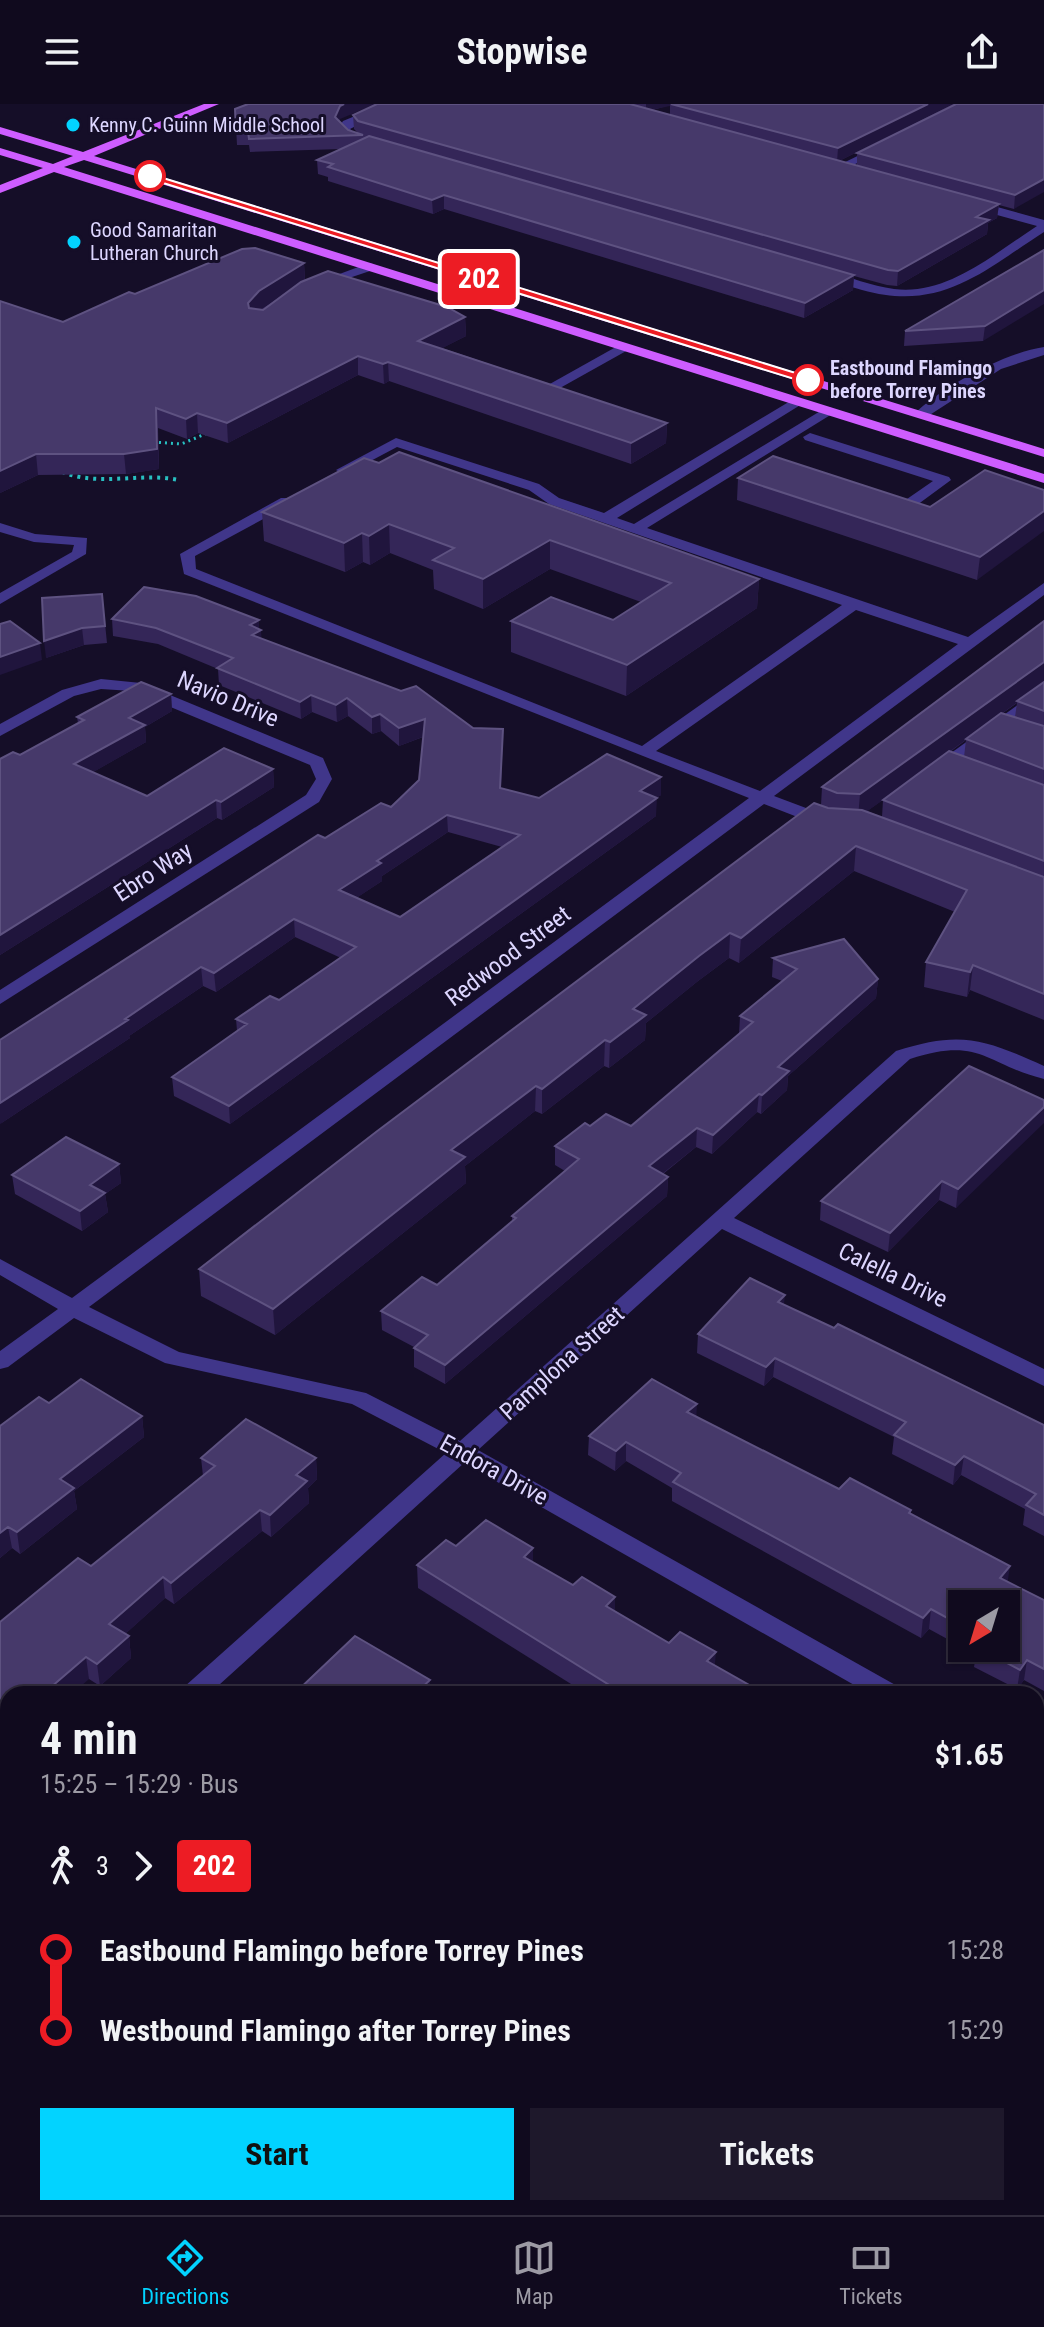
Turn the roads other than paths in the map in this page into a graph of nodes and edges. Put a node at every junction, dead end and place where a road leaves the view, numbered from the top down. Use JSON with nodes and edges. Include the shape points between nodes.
{"nodes":[{"id":1,"x":214,"y":104,"type":"edge"},
{"id":2,"x":394,"y":104,"type":"edge"},
{"id":3,"x":0,"y":130,"type":"edge"},
{"id":4,"x":891,"y":142,"type":"edge"},
{"id":5,"x":384,"y":148,"type":"edge"},
{"id":6,"x":0,"y":151,"type":"edge"},
{"id":7,"x":84,"y":156,"type":"junction"},
{"id":8,"x":824,"y":164,"type":"edge"},
{"id":9,"x":53,"y":168,"type":"junction"},
{"id":10,"x":839,"y":168,"type":"junction"},
{"id":11,"x":853,"y":172,"type":"edge"},
{"id":12,"x":0,"y":189,"type":"edge"},
{"id":13,"x":956,"y":200,"type":"edge"},
{"id":14,"x":1044,"y":226,"type":"edge"},
{"id":15,"x":369,"y":267,"type":"junction"},
{"id":16,"x":809,"y":270,"type":"edge"},
{"id":17,"x":309,"y":295,"type":"edge"},
{"id":18,"x":557,"y":303,"type":"junction"},
{"id":19,"x":545,"y":322,"type":"junction"},
{"id":20,"x":639,"y":328,"type":"junction"},
{"id":21,"x":623,"y":347,"type":"junction"},
{"id":22,"x":1044,"y":351,"type":"edge"},
{"id":23,"x":555,"y":385,"type":"edge"},
{"id":24,"x":797,"y":401,"type":"junction"},
{"id":25,"x":827,"y":411,"type":"junction"},
{"id":26,"x":920,"y":415,"type":"junction"},
{"id":27,"x":968,"y":429,"type":"junction"},
{"id":28,"x":810,"y":437,"type":"dead end"},
{"id":29,"x":1044,"y":453,"type":"edge"},
{"id":30,"x":970,"y":455,"type":"junction"},
{"id":31,"x":1044,"y":477,"type":"edge"},
{"id":32,"x":326,"y":479,"type":"edge"},
{"id":33,"x":298,"y":494,"type":"edge"},
{"id":34,"x":912,"y":502,"type":"edge"},
{"id":35,"x":606,"y":518,"type":"junction"},
{"id":36,"x":0,"y":527,"type":"edge"},
{"id":37,"x":636,"y":529,"type":"junction"},
{"id":38,"x":1044,"y":588,"type":"edge"},
{"id":39,"x":0,"y":599,"type":"edge"},
{"id":40,"x":854,"y":604,"type":"junction"},
{"id":41,"x":970,"y":643,"type":"junction"},
{"id":42,"x":1044,"y":691,"type":"edge"},
{"id":43,"x":996,"y":727,"type":"junction"},
{"id":44,"x":0,"y":731,"type":"edge"},
{"id":45,"x":1020,"y":735,"type":"edge"},
{"id":46,"x":644,"y":752,"type":"junction"},
{"id":47,"x":324,"y":779,"type":"joint"},
{"id":48,"x":921,"y":783,"type":"edge"},
{"id":49,"x":762,"y":797,"type":"junction"},
{"id":50,"x":847,"y":825,"type":"edge"},
{"id":51,"x":0,"y":998,"type":"edge"},
{"id":52,"x":1044,"y":1073,"type":"edge"},
{"id":53,"x":719,"y":1219,"type":"junction"},
{"id":54,"x":0,"y":1266,"type":"edge"},
{"id":55,"x":73,"y":1308,"type":"junction"},
{"id":56,"x":0,"y":1362,"type":"edge"},
{"id":57,"x":1044,"y":1378,"type":"edge"},
{"id":58,"x":463,"y":1452,"type":"junction"},
{"id":59,"x":202,"y":1686,"type":"edge"},
{"id":60,"x":876,"y":1686,"type":"edge"}],
"edges":[{"from":1,"to":7,"type":"main road"},
{"from":2,"to":5,"type":"street","via":[[347,123],[344,129],[353,139]]},
{"from":3,"to":7,"type":"main road"},
{"from":4,"to":10,"type":"street"},
{"from":6,"to":9,"type":"main road"},
{"from":7,"to":9,"type":"main road"},
{"from":7,"to":18,"type":"main road"},
{"from":8,"to":10,"type":"street"},
{"from":9,"to":12,"type":"main road"},
{"from":9,"to":15,"type":"main road"},
{"from":10,"to":11,"type":"street"},
{"from":13,"to":14,"type":"street"},
{"from":14,"to":16,"type":"street","via":[[937,291],[916,295],[885,292]]},
{"from":15,"to":17,"type":"street","via":[[350,282]]},
{"from":15,"to":18,"type":"main road","via":[[441,279],[527,305]]},
{"from":15,"to":19,"type":"main road"},
{"from":18,"to":20,"type":"main road"},
{"from":19,"to":20,"type":"main road","via":[[565,319],[601,328]]},
{"from":19,"to":21,"type":"main road"},
{"from":20,"to":26,"type":"main road"},
{"from":21,"to":23,"type":"street"},
{"from":21,"to":24,"type":"main road"},
{"from":22,"to":26,"type":"street","via":[[1003,364]]},
{"from":24,"to":25,"type":"main road"},
{"from":24,"to":35,"type":"street"},
{"from":25,"to":30,"type":"main road"},
{"from":25,"to":37,"type":"street"},
{"from":26,"to":27,"type":"main road"},
{"from":27,"to":29,"type":"main road"},
{"from":27,"to":30,"type":"main road"},
{"from":28,"to":34,"type":"street","via":[[944,480]]},
{"from":30,"to":31,"type":"main road"},
{"from":32,"to":35,"type":"street","via":[[396,442],[534,487],[554,501]]},
{"from":33,"to":46,"type":"street","via":[[187,554],[189,571]]},
{"from":35,"to":37,"type":"street"},
{"from":36,"to":39,"type":"street","via":[[34,538],[82,541],[79,554]]},
{"from":37,"to":40,"type":"street"},
{"from":38,"to":41,"type":"street","name":"Redwood Street"},
{"from":40,"to":41,"type":"street"},
{"from":40,"to":46,"type":"street"},
{"from":41,"to":49,"type":"street","name":"Redwood Street"},
{"from":42,"to":43,"type":"street"},
{"from":43,"to":45,"type":"street"},
{"from":43,"to":48,"type":"street","via":[[951,768]]},
{"from":44,"to":47,"type":"street","name":"Navio Drive","via":[[68,693],[101,684],[135,686],[317,762]]},
{"from":46,"to":49,"type":"street"},
{"from":47,"to":51,"type":"street","name":"Ebro Way","via":[[313,798]]},
{"from":49,"to":50,"type":"street","via":[[832,825]]},
{"from":49,"to":55,"type":"street","name":"Redwood Street"},
{"from":52,"to":53,"type":"street","name":"Pamplona Street","via":[[978,1044],[937,1042],[903,1055]]},
{"from":53,"to":57,"type":"street","name":"Calella Drive"},
{"from":53,"to":58,"type":"street","name":"Pamplona Street"},
{"from":54,"to":55,"type":"street","name":"Endora Drive"},
{"from":55,"to":56,"type":"street","name":"Redwood Street"},
{"from":55,"to":58,"type":"street","name":"Endora Drive","via":[[173,1358],[358,1398]]},
{"from":58,"to":59,"type":"street","name":"Pamplona Street"},
{"from":58,"to":60,"type":"street","name":"Endora Drive"}]}
